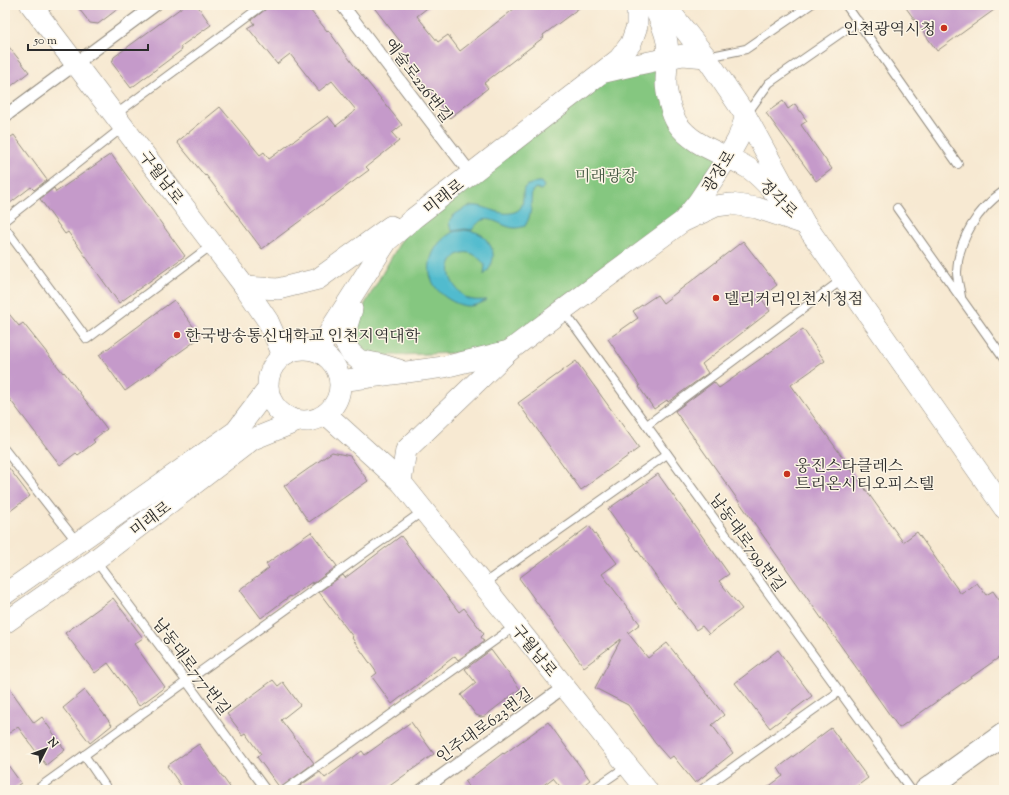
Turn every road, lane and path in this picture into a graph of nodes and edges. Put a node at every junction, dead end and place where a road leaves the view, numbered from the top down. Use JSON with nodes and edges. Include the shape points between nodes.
{"nodes":[{"id":1,"x":155,"y":5,"type":"edge"},
{"id":2,"x":263,"y":5,"type":"edge"},
{"id":3,"x":342,"y":5,"type":"edge"},
{"id":4,"x":637,"y":5,"type":"edge"},
{"id":5,"x":653,"y":5,"type":"edge"},
{"id":6,"x":665,"y":5,"type":"edge"},
{"id":7,"x":810,"y":5,"type":"edge"},
{"id":8,"x":846,"y":5,"type":"edge"},
{"id":9,"x":39,"y":8,"type":"edge"},
{"id":10,"x":858,"y":21,"type":"junction"},
{"id":11,"x":706,"y":57,"type":"junction"},
{"id":12,"x":668,"y":58,"type":"junction"},
{"id":13,"x":76,"y":64,"type":"junction"},
{"id":14,"x":603,"y":72,"type":"junction"},
{"id":15,"x":5,"y":116,"type":"edge"},
{"id":16,"x":746,"y":116,"type":"junction"},
{"id":17,"x":119,"y":121,"type":"junction"},
{"id":18,"x":728,"y":157,"type":"junction"},
{"id":19,"x":958,"y":164,"type":"dead end"},
{"id":20,"x":471,"y":174,"type":"junction"},
{"id":21,"x":1004,"y":191,"type":"edge"},
{"id":22,"x":897,"y":208,"type":"dead end"},
{"id":23,"x":414,"y":218,"type":"junction"},
{"id":24,"x":5,"y":220,"type":"edge"},
{"id":25,"x":682,"y":222,"type":"junction"},
{"id":26,"x":805,"y":224,"type":"junction"},
{"id":27,"x":5,"y":228,"type":"edge"},
{"id":28,"x":213,"y":244,"type":"junction"},
{"id":29,"x":843,"y":279,"type":"junction"},
{"id":30,"x":245,"y":287,"type":"junction"},
{"id":31,"x":356,"y":290,"type":"junction"},
{"id":32,"x":962,"y":300,"type":"junction"},
{"id":33,"x":563,"y":310,"type":"junction"},
{"id":34,"x":509,"y":351,"type":"junction"},
{"id":35,"x":319,"y":352,"type":"junction"},
{"id":36,"x":282,"y":355,"type":"junction"},
{"id":37,"x":1004,"y":359,"type":"edge"},
{"id":38,"x":407,"y":372,"type":"junction"},
{"id":39,"x":340,"y":381,"type":"junction"},
{"id":40,"x":268,"y":389,"type":"junction"},
{"id":41,"x":326,"y":414,"type":"junction"},
{"id":42,"x":298,"y":421,"type":"junction"},
{"id":43,"x":647,"y":425,"type":"junction"},
{"id":44,"x":5,"y":450,"type":"edge"},
{"id":45,"x":667,"y":454,"type":"junction"},
{"id":46,"x":401,"y":482,"type":"junction"},
{"id":47,"x":1004,"y":508,"type":"edge"},
{"id":48,"x":424,"y":511,"type":"junction"},
{"id":49,"x":77,"y":542,"type":"junction"},
{"id":50,"x":95,"y":560,"type":"junction"},
{"id":51,"x":483,"y":585,"type":"junction"},
{"id":52,"x":5,"y":594,"type":"edge"},
{"id":53,"x":5,"y":623,"type":"edge"},
{"id":54,"x":515,"y":625,"type":"junction"},
{"id":55,"x":187,"y":682,"type":"junction"},
{"id":56,"x":564,"y":687,"type":"junction"},
{"id":57,"x":840,"y":691,"type":"junction"},
{"id":58,"x":1004,"y":734,"type":"edge"},
{"id":59,"x":84,"y":755,"type":"junction"},
{"id":60,"x":628,"y":765,"type":"junction"},
{"id":61,"x":36,"y":790,"type":"edge"},
{"id":62,"x":108,"y":790,"type":"edge"},
{"id":63,"x":266,"y":790,"type":"edge"},
{"id":64,"x":285,"y":790,"type":"edge"},
{"id":65,"x":422,"y":790,"type":"edge"},
{"id":66,"x":592,"y":790,"type":"edge"},
{"id":67,"x":647,"y":790,"type":"edge"},
{"id":68,"x":701,"y":790,"type":"edge"},
{"id":69,"x":911,"y":790,"type":"edge"},
{"id":70,"x":926,"y":790,"type":"edge"}],
"edges":[{"from":1,"to":13,"type":"street"},
{"from":2,"to":17,"type":"lane"},
{"from":3,"to":20,"type":"street","name":"예술로226번길"},
{"from":4,"to":14,"type":"street","name":"미래로","via":[[637,26],[631,43],[619,59]]},
{"from":5,"to":12,"type":"street","name":"정각로","via":[[667,41]]},
{"from":6,"to":11,"type":"street","name":"정각로"},
{"from":7,"to":11,"type":"lane","via":[[746,49]]},
{"from":8,"to":10,"type":"lane"},
{"from":9,"to":13,"type":"street","name":"구월남로"},
{"from":10,"to":16,"type":"lane","via":[[769,84]]},
{"from":10,"to":19,"type":"lane"},
{"from":11,"to":12,"type":"street","via":[[683,55]]},
{"from":11,"to":16,"type":"street","name":"정각로"},
{"from":12,"to":14,"type":"street"},
{"from":12,"to":18,"type":"street","name":"정각로","via":[[668,101],[676,122],[689,137]]},
{"from":13,"to":15,"type":"street"},
{"from":13,"to":17,"type":"street","name":"구월남로"},
{"from":14,"to":20,"type":"street","name":"미래로"},
{"from":16,"to":18,"type":"street","name":"광장로"},
{"from":16,"to":26,"type":"street","name":"정각로"},
{"from":17,"to":24,"type":"lane"},
{"from":17,"to":28,"type":"street","name":"구월남로"},
{"from":18,"to":25,"type":"street","name":"광장로"},
{"from":18,"to":26,"type":"street","name":"정각로","via":[[749,169]]},
{"from":20,"to":23,"type":"street","name":"미래로"},
{"from":21,"to":32,"type":"lane","via":[[979,213],[968,232],[957,273]]},
{"from":22,"to":32,"type":"lane"},
{"from":23,"to":30,"type":"street","via":[[397,222],[318,279],[278,289]]},
{"from":23,"to":31,"type":"street","name":"미래로","via":[[387,241]]},
{"from":25,"to":26,"type":"street","via":[[716,206],[731,204],[757,208]]},
{"from":25,"to":33,"type":"street"},
{"from":26,"to":29,"type":"street"},
{"from":27,"to":28,"type":"lane","via":[[87,339]]},
{"from":28,"to":30,"type":"street","name":"구월남로"},
{"from":29,"to":43,"type":"lane"},
{"from":29,"to":47,"type":"street"},
{"from":30,"to":36,"type":"street","name":"구월남로","via":[[268,321]]},
{"from":31,"to":35,"type":"street","name":"미래로"},
{"from":31,"to":38,"type":"street","via":[[344,341],[351,353],[359,360]]},
{"from":32,"to":37,"type":"lane"},
{"from":33,"to":34,"type":"street"},
{"from":33,"to":43,"type":"lane","name":"남동대로799번길"},
{"from":34,"to":38,"type":"street","via":[[444,367]]},
{"from":34,"to":46,"type":"street","via":[[406,450]]},
{"from":35,"to":36,"type":"street","via":[[300,349]]},
{"from":35,"to":39,"type":"street","via":[[334,363]]},
{"from":36,"to":40,"type":"street","via":[[271,370]]},
{"from":38,"to":39,"type":"street"},
{"from":39,"to":41,"type":"street","via":[[337,400]]},
{"from":40,"to":42,"type":"street","via":[[274,406],[281,413]]},
{"from":40,"to":49,"type":"street","name":"미래로","via":[[236,431]]},
{"from":41,"to":42,"type":"street","via":[[317,419]]},
{"from":41,"to":46,"type":"street","name":"구월남로"},
{"from":42,"to":50,"type":"street","name":"미래로","via":[[253,439]]},
{"from":43,"to":45,"type":"lane","name":"남동대로799번길"},
{"from":44,"to":49,"type":"lane"},
{"from":45,"to":51,"type":"lane"},
{"from":45,"to":57,"type":"lane","name":"남동대로799번길"},
{"from":46,"to":48,"type":"street","name":"구월남로"},
{"from":48,"to":51,"type":"street","name":"구월남로"},
{"from":48,"to":55,"type":"lane"},
{"from":49,"to":52,"type":"street","name":"미래로"},
{"from":50,"to":53,"type":"street","name":"미래로"},
{"from":50,"to":55,"type":"lane","name":"남동대로777번길"},
{"from":51,"to":54,"type":"street","name":"구월남로"},
{"from":54,"to":56,"type":"street","name":"구월남로"},
{"from":54,"to":64,"type":"lane"},
{"from":55,"to":59,"type":"lane"},
{"from":55,"to":63,"type":"lane","name":"남동대로777번길"},
{"from":56,"to":60,"type":"street","name":"구월남로"},
{"from":56,"to":65,"type":"street","name":"인주대로623번길"},
{"from":57,"to":68,"type":"lane"},
{"from":57,"to":69,"type":"lane","name":"남동대로799번길"},
{"from":58,"to":70,"type":"main road"},
{"from":59,"to":61,"type":"lane"},
{"from":59,"to":62,"type":"lane"},
{"from":60,"to":66,"type":"lane"},
{"from":60,"to":67,"type":"street","name":"구월남로"}]}
